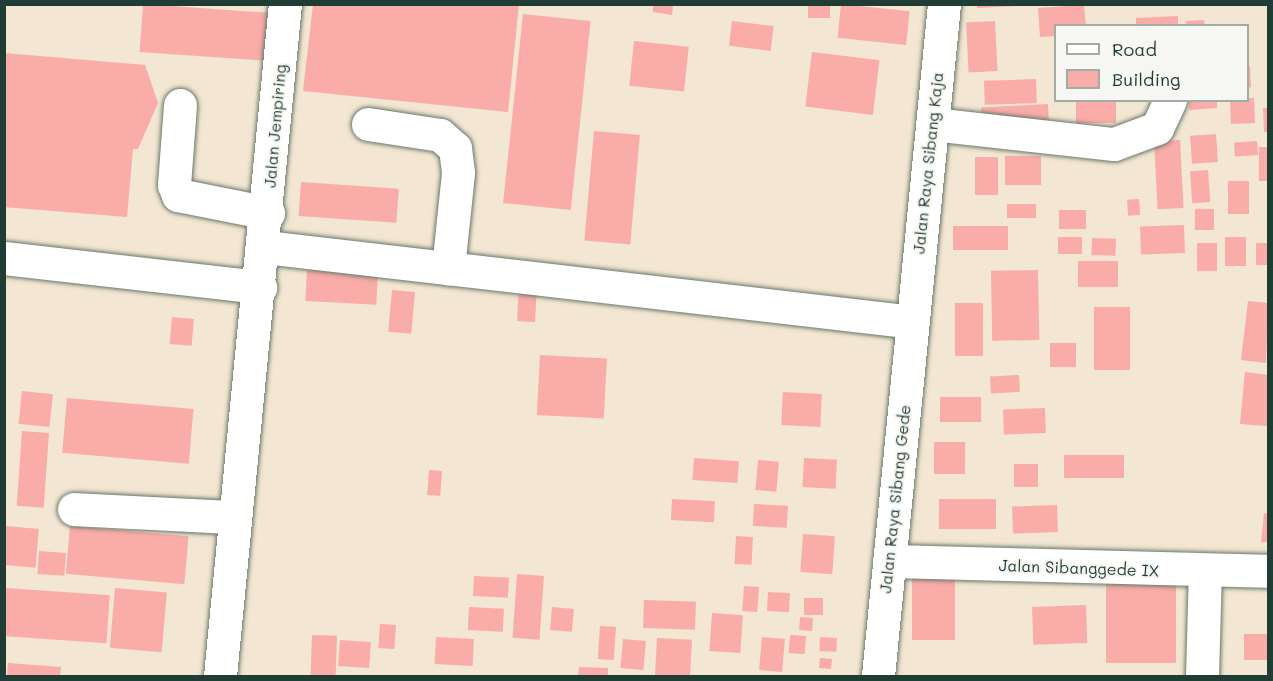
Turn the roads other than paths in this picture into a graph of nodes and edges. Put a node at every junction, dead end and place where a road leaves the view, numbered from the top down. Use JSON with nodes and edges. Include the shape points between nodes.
{"nodes":[{"id":1,"x":285,"y":4,"type":"edge"},
{"id":2,"x":944,"y":4,"type":"edge"},
{"id":3,"x":1169,"y":102,"type":"edge"},
{"id":4,"x":180,"y":105,"type":"dead end"},
{"id":5,"x":368,"y":124,"type":"dead end"},
{"id":6,"x":932,"y":124,"type":"junction"},
{"id":7,"x":268,"y":213,"type":"junction"},
{"id":8,"x":265,"y":247,"type":"junction"},
{"id":9,"x":4,"y":258,"type":"edge"},
{"id":10,"x":448,"y":268,"type":"junction"},
{"id":11,"x":260,"y":287,"type":"junction"},
{"id":12,"x":913,"y":322,"type":"junction"},
{"id":13,"x":75,"y":509,"type":"dead end"},
{"id":14,"x":234,"y":517,"type":"junction"},
{"id":15,"x":890,"y":561,"type":"junction"},
{"id":16,"x":1205,"y":571,"type":"junction"},
{"id":17,"x":1269,"y":571,"type":"edge"},
{"id":18,"x":220,"y":676,"type":"edge"},
{"id":19,"x":878,"y":676,"type":"edge"},
{"id":20,"x":1202,"y":676,"type":"edge"}],
"edges":[{"from":1,"to":7,"type":"street","name":"Jalan Jempiring"},
{"from":2,"to":6,"type":"street","name":"Jalan Raya Sibang Kaja"},
{"from":3,"to":6,"type":"street","via":[[1157,128],[1114,144]]},
{"from":4,"to":7,"type":"street","via":[[174,185],[178,195]]},
{"from":5,"to":10,"type":"street","via":[[440,135],[455,148],[458,173]]},
{"from":6,"to":12,"type":"street","name":"Jalan Raya Sibang Kaja"},
{"from":7,"to":8,"type":"street","name":"Jalan Jempiring"},
{"from":8,"to":10,"type":"street"},
{"from":8,"to":11,"type":"street","name":"Jalan Jempiring"},
{"from":9,"to":11,"type":"street"},
{"from":10,"to":12,"type":"street"},
{"from":11,"to":14,"type":"street","name":"Jalan Jempiring"},
{"from":12,"to":15,"type":"street","name":"Jalan Raya Sibang Gede"},
{"from":13,"to":14,"type":"street"},
{"from":14,"to":18,"type":"street","name":"Jalan Jempiring"},
{"from":15,"to":16,"type":"street","name":"Jalan Sibanggede IX"},
{"from":15,"to":19,"type":"street","name":"Jalan Raya Sibang Gede"},
{"from":16,"to":17,"type":"street","name":"Jalan Sibanggede IX"},
{"from":16,"to":20,"type":"street"}]}
